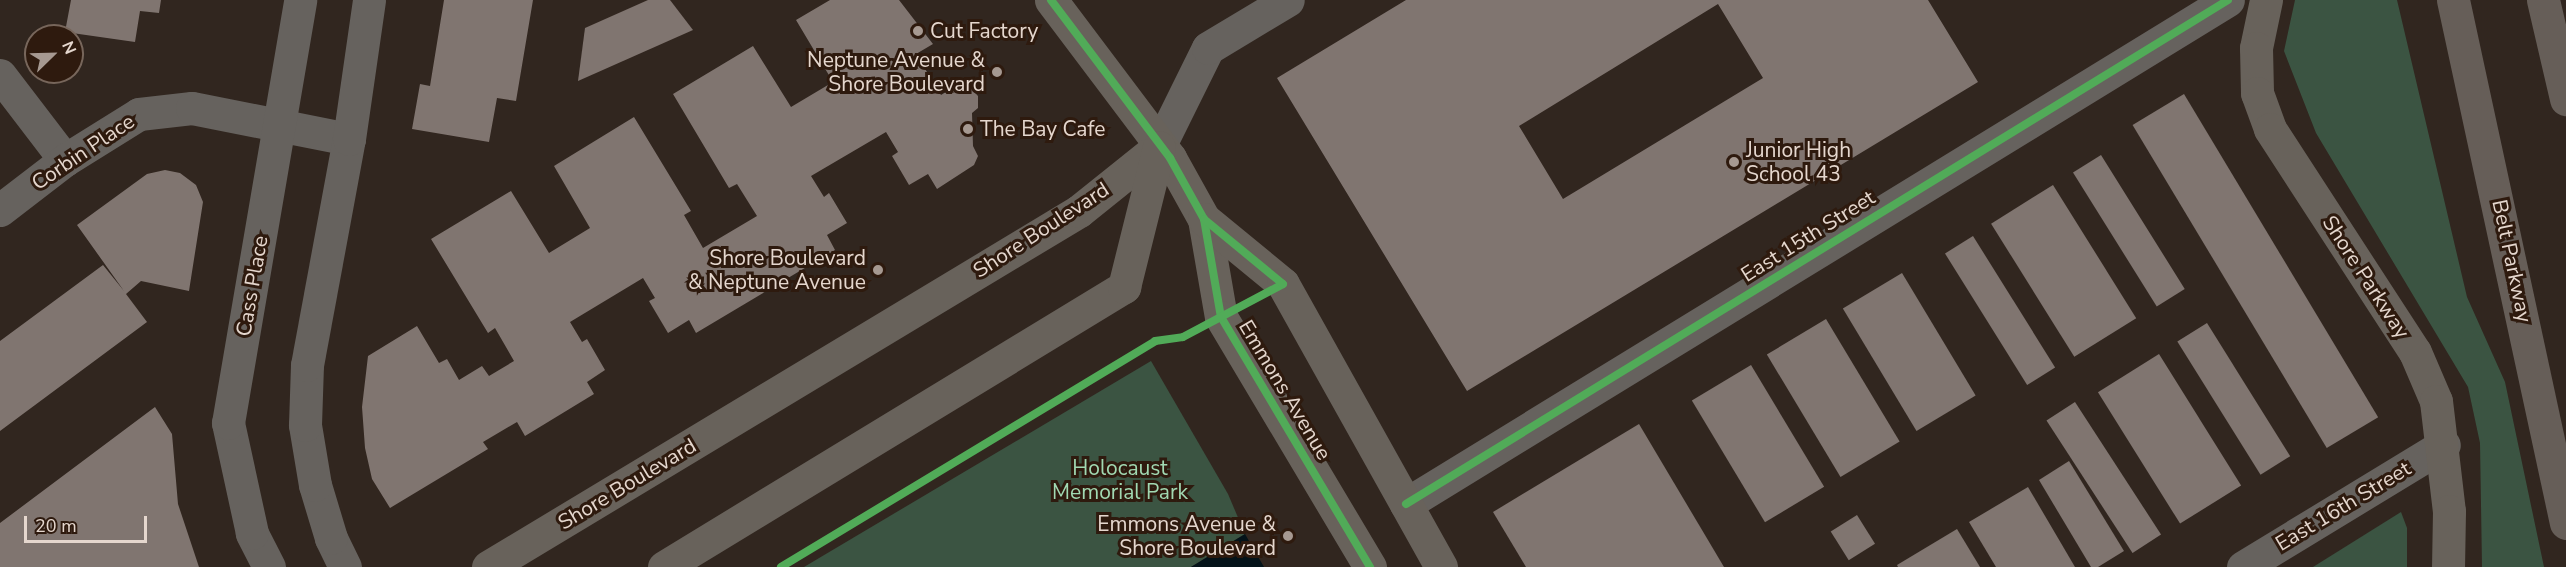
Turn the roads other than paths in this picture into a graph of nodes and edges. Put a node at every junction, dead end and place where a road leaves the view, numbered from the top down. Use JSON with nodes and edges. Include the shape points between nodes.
{"nodes":[{"id":1,"x":300,"y":0,"type":"edge"},
{"id":2,"x":369,"y":0,"type":"edge"},
{"id":3,"x":1051,"y":0,"type":"edge"},
{"id":4,"x":1288,"y":0,"type":"edge"},
{"id":5,"x":2266,"y":0,"type":"edge"},
{"id":6,"x":2439,"y":0,"type":"edge"},
{"id":7,"x":2453,"y":0,"type":"edge"},
{"id":8,"x":2543,"y":0,"type":"edge"},
{"id":9,"x":2220,"y":2,"type":"edge"},
{"id":10,"x":0,"y":75,"type":"edge"},
{"id":11,"x":2476,"y":94,"type":"junction"},
{"id":12,"x":2566,"y":99,"type":"edge"},
{"id":13,"x":280,"y":127,"type":"junction"},
{"id":14,"x":349,"y":139,"type":"junction"},
{"id":15,"x":1159,"y":147,"type":"junction"},
{"id":16,"x":65,"y":160,"type":"junction"},
{"id":17,"x":0,"y":210,"type":"edge"},
{"id":18,"x":1204,"y":219,"type":"junction"},
{"id":19,"x":2444,"y":445,"type":"junction"},
{"id":20,"x":1406,"y":504,"type":"junction"},
{"id":21,"x":2566,"y":523,"type":"edge"},
{"id":22,"x":269,"y":567,"type":"edge"},
{"id":23,"x":345,"y":567,"type":"edge"},
{"id":24,"x":488,"y":567,"type":"edge"},
{"id":25,"x":664,"y":567,"type":"edge"},
{"id":26,"x":1370,"y":567,"type":"edge"},
{"id":27,"x":1441,"y":567,"type":"edge"},
{"id":28,"x":2243,"y":567,"type":"edge"},
{"id":29,"x":2448,"y":567,"type":"edge"}],
"edges":[{"from":1,"to":13,"type":"street","name":"Cass Place"},
{"from":2,"to":14,"type":"street"},
{"from":3,"to":15,"type":"main road","name":"Emmons Avenue","via":[[1107,70]]},
{"from":4,"to":15,"type":"street","via":[[1208,48]]},
{"from":5,"to":19,"type":"main road","name":"Shore Parkway","via":[[2256,48],[2257,93],[2270,129],[2415,352],[2436,401]]},
{"from":6,"to":11,"type":"highway"},
{"from":7,"to":11,"type":"highway","name":"Belt Parkway"},
{"from":8,"to":12,"type":"highway"},
{"from":9,"to":20,"type":"street","name":"East 15th Street"},
{"from":10,"to":16,"type":"street"},
{"from":11,"to":21,"type":"highway","name":"Belt Parkway"},
{"from":13,"to":14,"type":"street","name":"Corbin Place"},
{"from":13,"to":16,"type":"street","name":"Corbin Place","via":[[192,108],[139,114]]},
{"from":13,"to":22,"type":"street","name":"Cass Place","via":[[228,423],[252,533]]},
{"from":14,"to":23,"type":"street","via":[[307,365],[305,426],[315,485],[331,538]]},
{"from":15,"to":18,"type":"main road","name":"Emmons Avenue","via":[[1170,158]]},
{"from":15,"to":24,"type":"main road","name":"Shore Boulevard","via":[[1079,211]]},
{"from":15,"to":25,"type":"main road","via":[[1124,287]]},
{"from":16,"to":17,"type":"street","name":"Corbin Place"},
{"from":18,"to":20,"type":"main road","name":"Emmons Avenue","via":[[1283,284]]},
{"from":18,"to":26,"type":"main road","name":"Emmons Avenue","via":[[1221,317]]},
{"from":19,"to":28,"type":"street","name":"East 16th Street"},
{"from":19,"to":29,"type":"main road","name":"Shore Parkway"},
{"from":20,"to":27,"type":"main road","name":"Emmons Avenue"}]}
